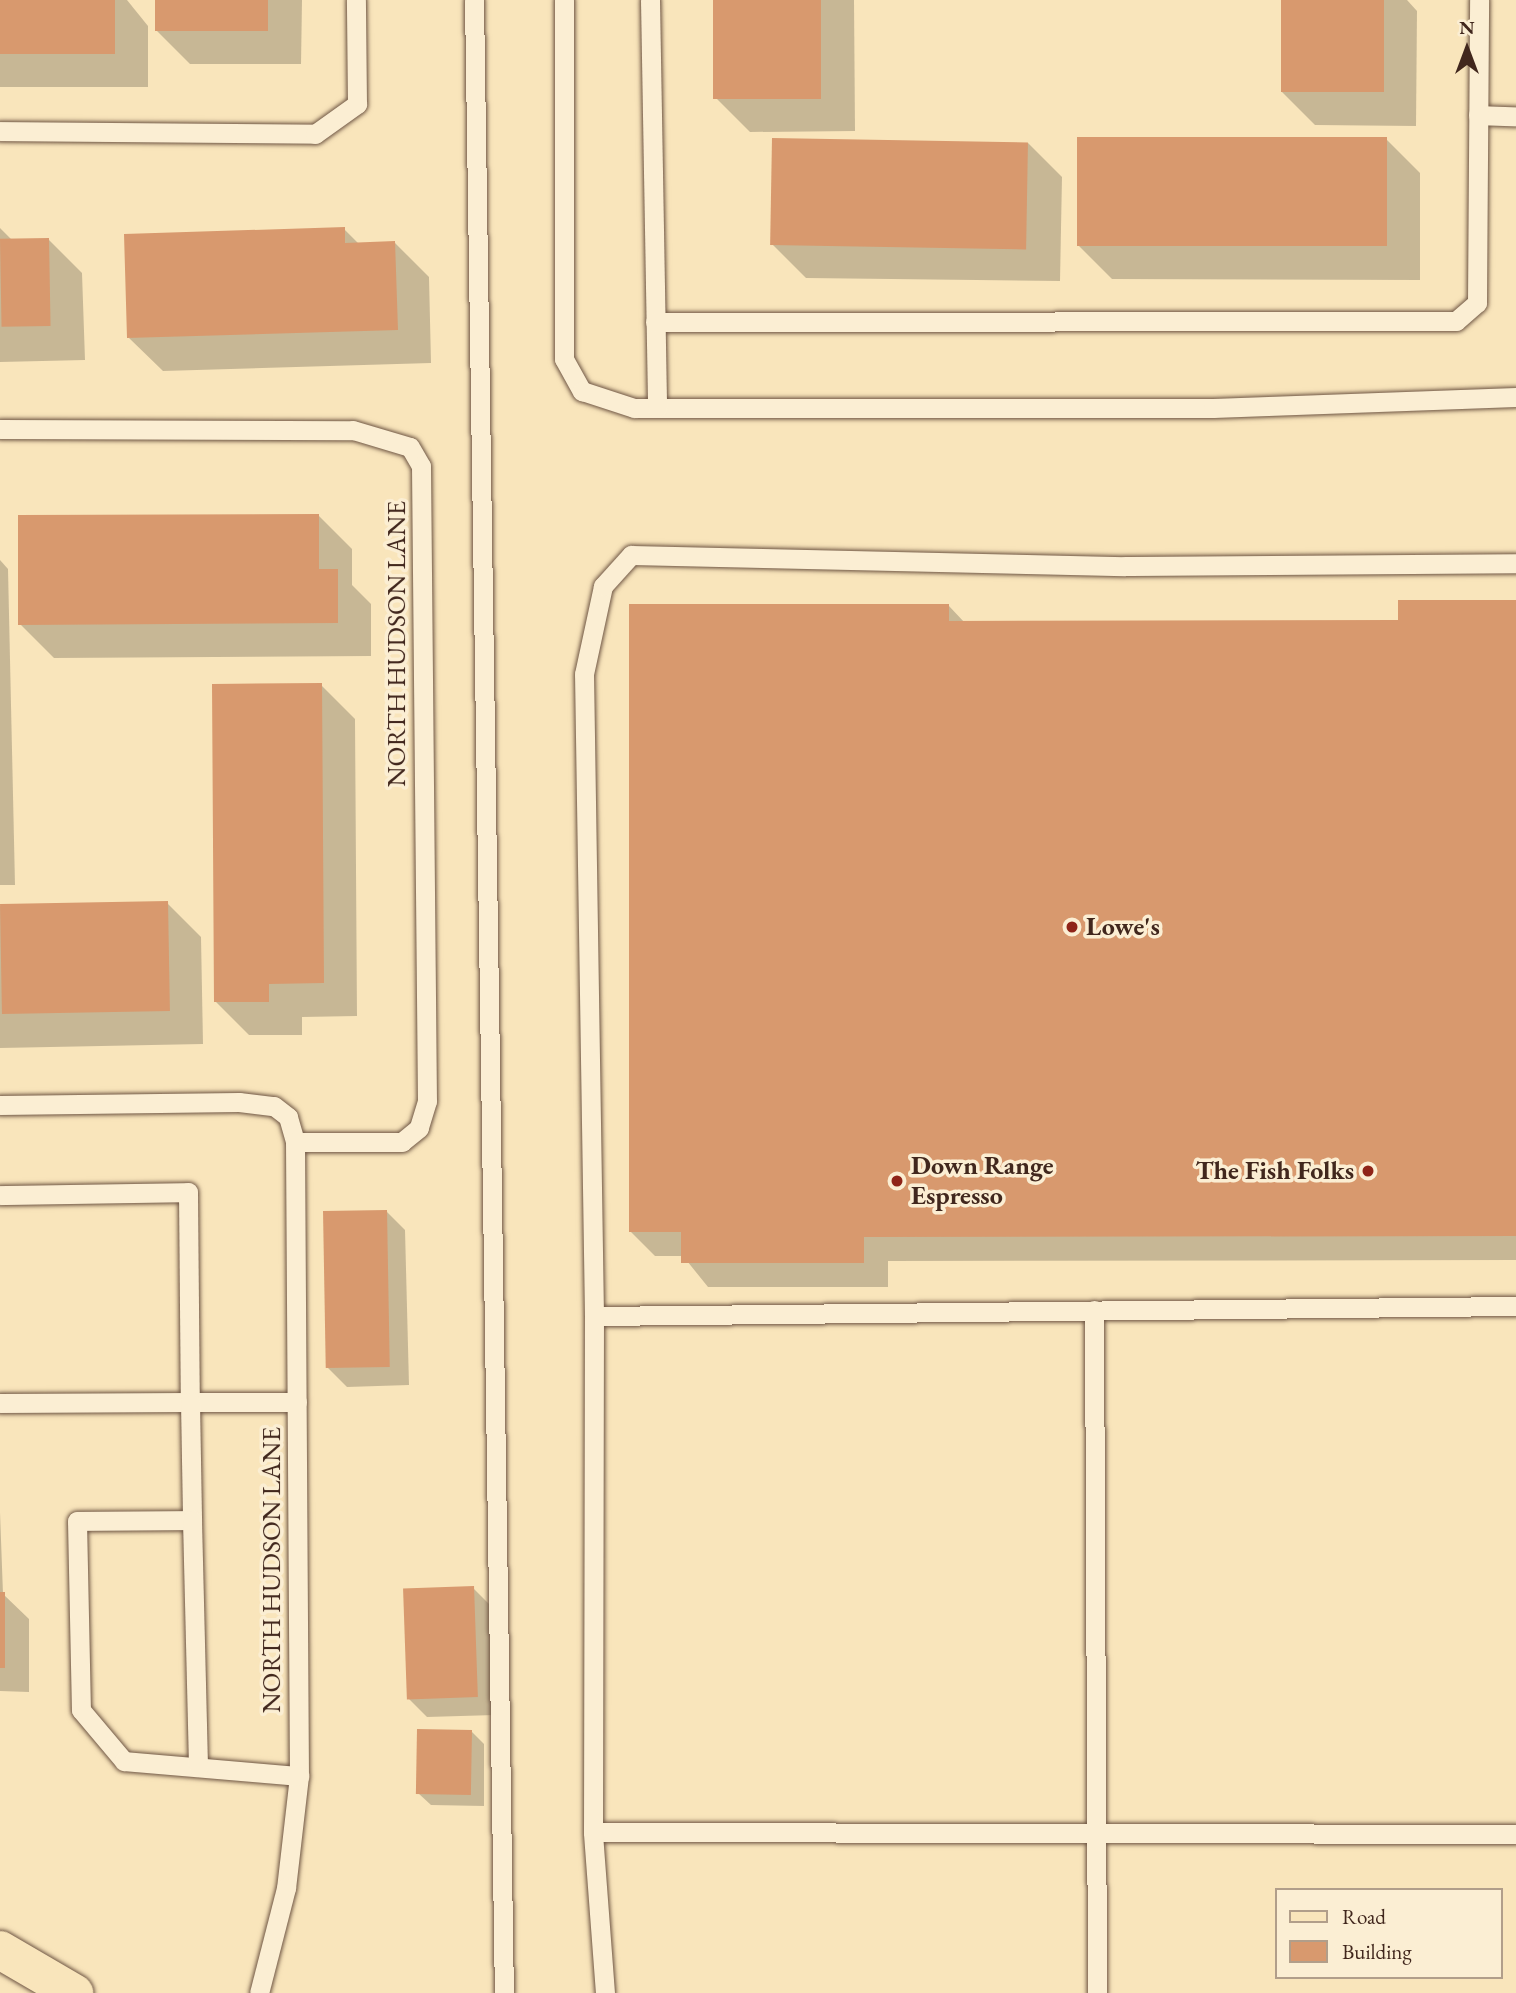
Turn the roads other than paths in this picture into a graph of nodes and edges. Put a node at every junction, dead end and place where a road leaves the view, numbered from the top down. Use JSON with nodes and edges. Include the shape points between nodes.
{"nodes":[{"id":1,"x":356,"y":0,"type":"edge"},
{"id":2,"x":474,"y":0,"type":"edge"},
{"id":3,"x":564,"y":0,"type":"edge"},
{"id":4,"x":650,"y":0,"type":"edge"},
{"id":5,"x":1479,"y":0,"type":"edge"},
{"id":6,"x":1478,"y":115,"type":"junction"},
{"id":7,"x":1516,"y":116,"type":"edge"},
{"id":8,"x":0,"y":131,"type":"edge"},
{"id":9,"x":655,"y":322,"type":"junction"},
{"id":10,"x":1516,"y":397,"type":"edge"},
{"id":11,"x":657,"y":408,"type":"junction"},
{"id":12,"x":0,"y":429,"type":"edge"},
{"id":13,"x":1516,"y":563,"type":"edge"},
{"id":14,"x":0,"y":1105,"type":"edge"},
{"id":15,"x":295,"y":1142,"type":"junction"},
{"id":16,"x":0,"y":1195,"type":"edge"},
{"id":17,"x":1516,"y":1306,"type":"edge"},
{"id":18,"x":1094,"y":1310,"type":"junction"},
{"id":19,"x":594,"y":1316,"type":"junction"},
{"id":20,"x":190,"y":1402,"type":"junction"},
{"id":21,"x":297,"y":1402,"type":"junction"},
{"id":22,"x":0,"y":1404,"type":"edge"},
{"id":23,"x":192,"y":1520,"type":"junction"},
{"id":24,"x":198,"y":1767,"type":"junction"},
{"id":25,"x":299,"y":1776,"type":"junction"},
{"id":26,"x":593,"y":1832,"type":"junction"},
{"id":27,"x":1096,"y":1833,"type":"junction"},
{"id":28,"x":1516,"y":1834,"type":"edge"},
{"id":29,"x":0,"y":1950,"type":"edge"},
{"id":30,"x":74,"y":1993,"type":"edge"},
{"id":31,"x":259,"y":1993,"type":"edge"},
{"id":32,"x":504,"y":1993,"type":"edge"},
{"id":33,"x":605,"y":1993,"type":"edge"},
{"id":34,"x":1097,"y":1993,"type":"edge"}],
"edges":[{"from":1,"to":8,"type":"lane","via":[[357,104],[315,134]]},
{"from":2,"to":32,"type":"lane"},
{"from":3,"to":11,"type":"lane","via":[[564,359],[582,391],[634,408]]},
{"from":4,"to":9,"type":"lane"},
{"from":5,"to":6,"type":"lane"},
{"from":6,"to":7,"type":"lane"},
{"from":6,"to":9,"type":"lane","via":[[1477,303],[1456,321]]},
{"from":9,"to":11,"type":"lane"},
{"from":10,"to":11,"type":"lane","via":[[1213,408]]},
{"from":12,"to":15,"type":"lane","name":"NORTH HUDSON LANE","via":[[353,430],[410,447],[421,466],[427,1101],[419,1128],[402,1142]]},
{"from":13,"to":19,"type":"lane","via":[[1125,566],[631,555],[603,586],[584,674]]},
{"from":14,"to":15,"type":"lane","name":"NORTH HUDSON LANE","via":[[274,1106],[288,1116]]},
{"from":15,"to":21,"type":"lane","name":"NORTH HUDSON LANE"},
{"from":16,"to":20,"type":"lane","via":[[188,1192]]},
{"from":17,"to":18,"type":"lane"},
{"from":18,"to":19,"type":"lane"},
{"from":18,"to":27,"type":"lane"},
{"from":19,"to":26,"type":"lane"},
{"from":20,"to":21,"type":"lane"},
{"from":20,"to":22,"type":"lane"},
{"from":20,"to":23,"type":"lane"},
{"from":21,"to":25,"type":"lane","name":"NORTH HUDSON LANE"},
{"from":23,"to":24,"type":"lane"},
{"from":23,"to":24,"type":"lane","via":[[77,1521],[81,1710],[124,1761]]},
{"from":24,"to":25,"type":"lane"},
{"from":25,"to":31,"type":"lane","name":"NORTH HUDSON LANE","via":[[286,1888]]},
{"from":26,"to":27,"type":"lane"},
{"from":26,"to":33,"type":"lane"},
{"from":27,"to":28,"type":"lane"},
{"from":27,"to":34,"type":"lane"},
{"from":29,"to":30,"type":"main road"}]}
